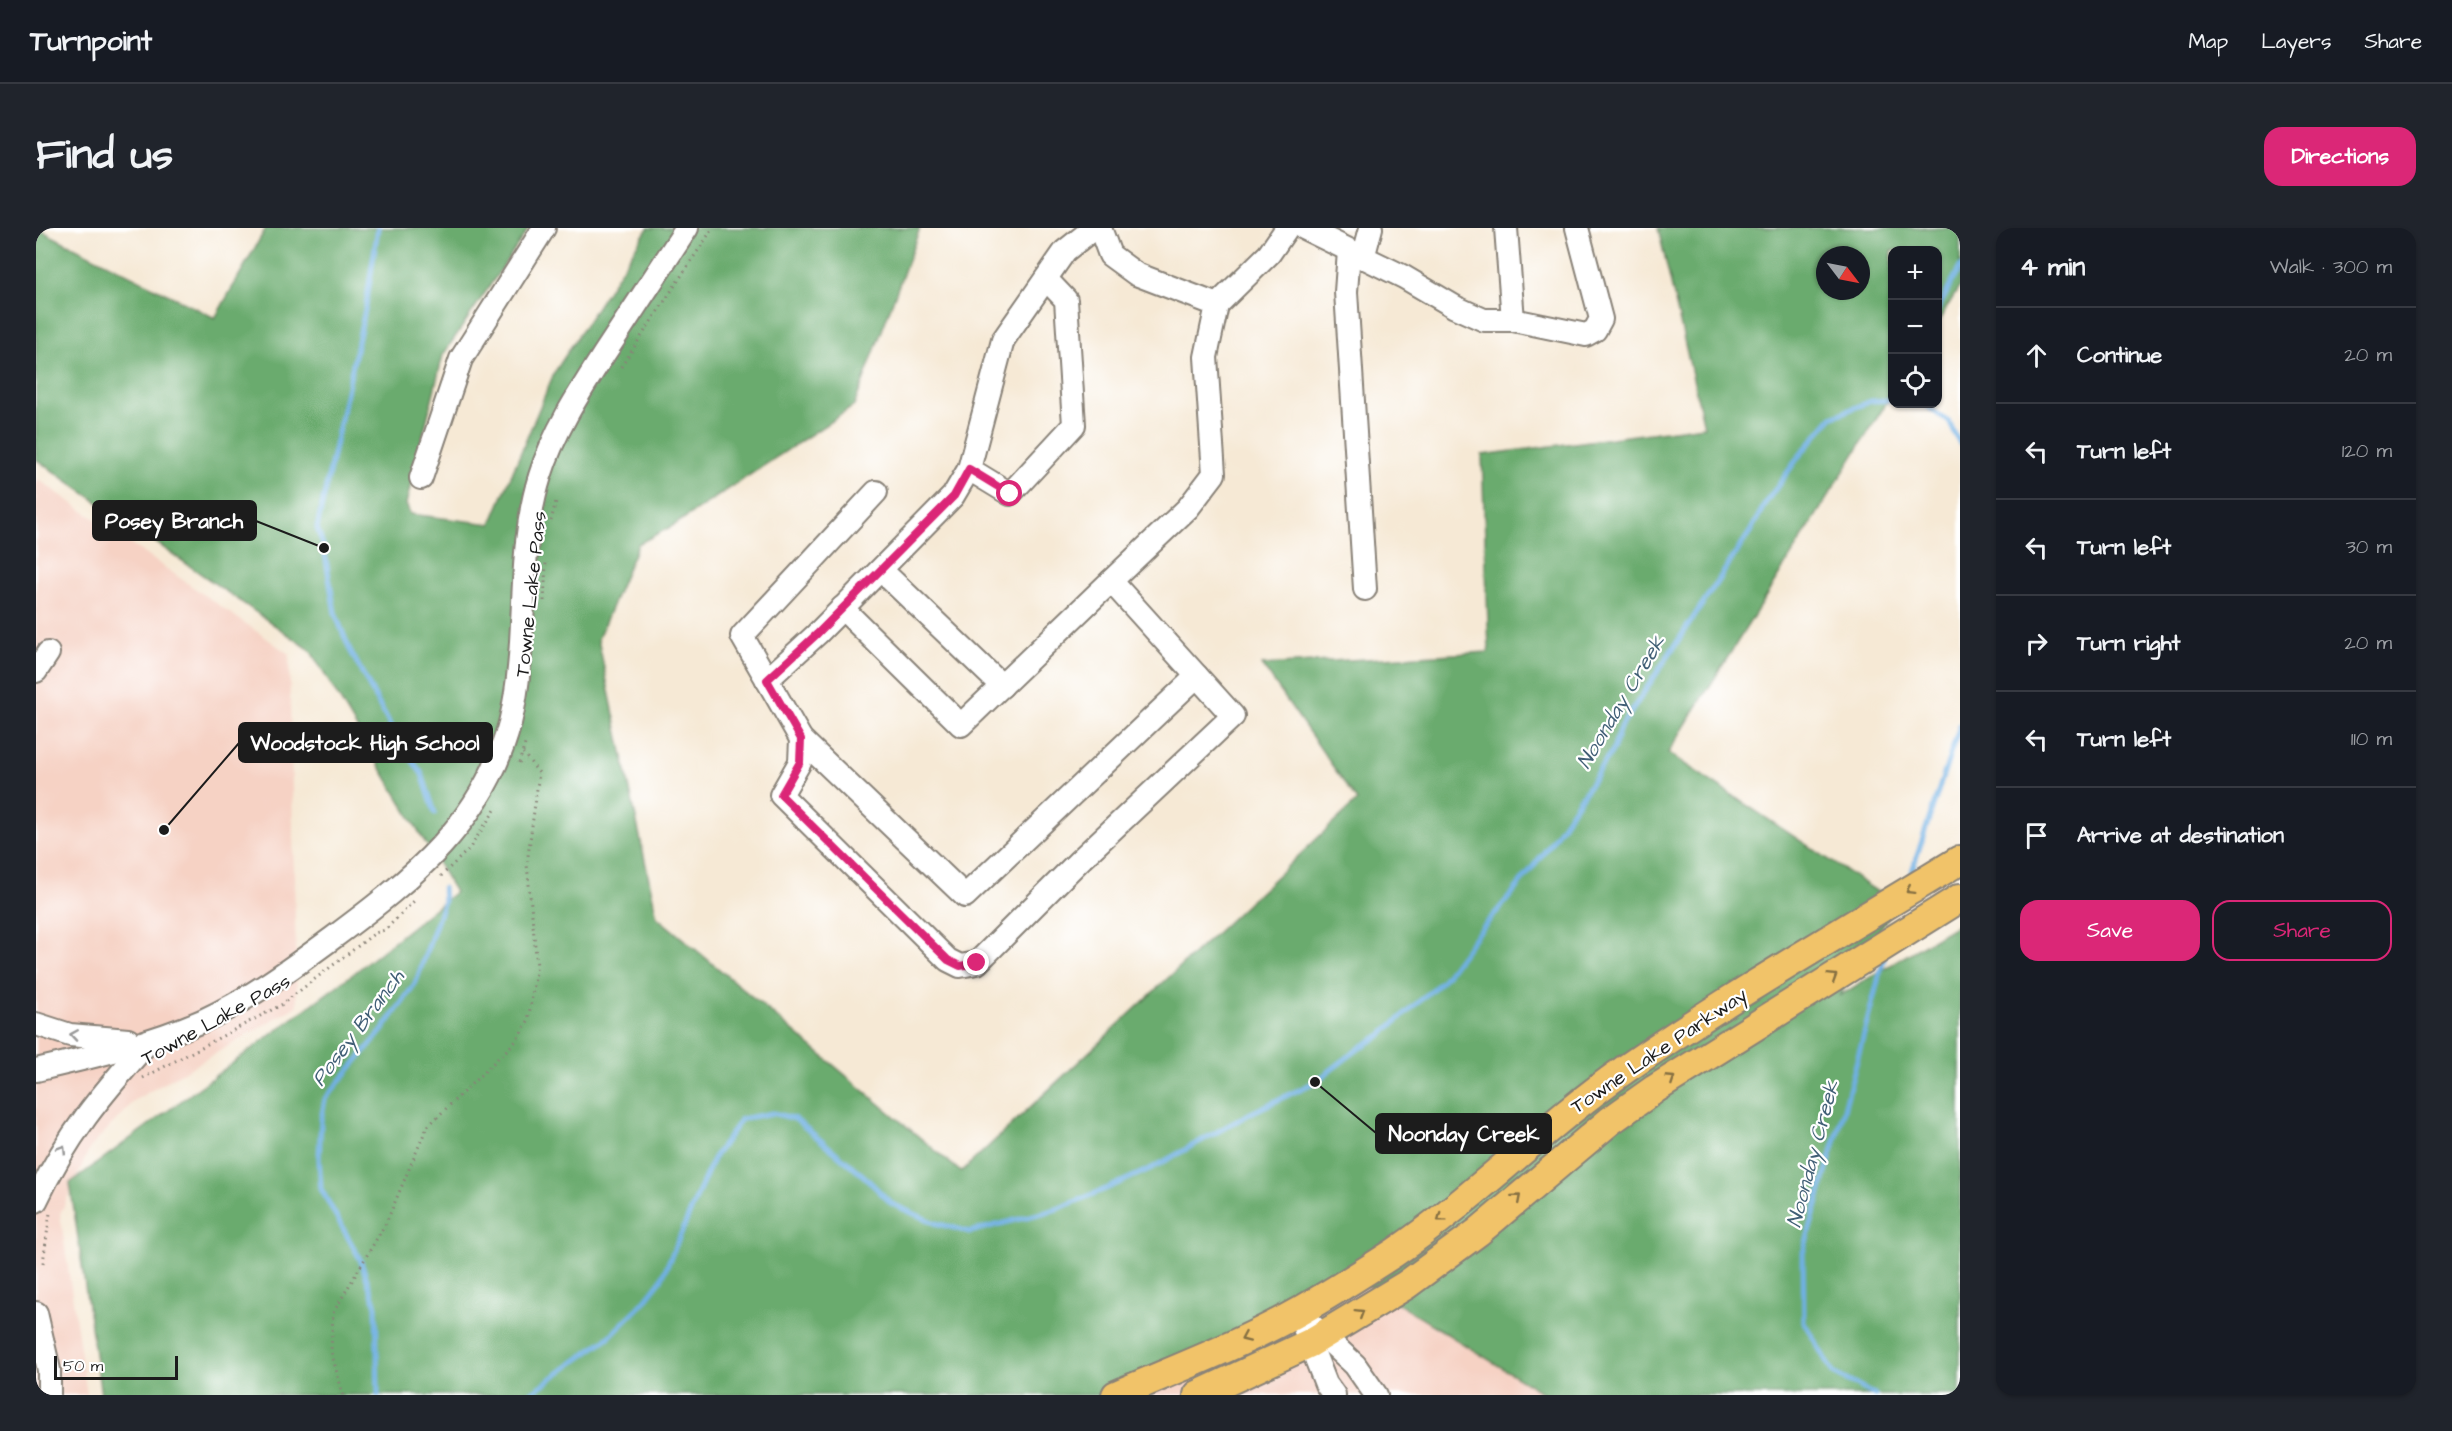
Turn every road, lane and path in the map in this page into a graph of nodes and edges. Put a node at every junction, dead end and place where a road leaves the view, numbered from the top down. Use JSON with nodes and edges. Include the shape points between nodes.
{"nodes":[{"id":1,"x":544,"y":228,"type":"edge"},
{"id":2,"x":687,"y":228,"type":"edge"},
{"id":3,"x":713,"y":228,"type":"edge"},
{"id":4,"x":1094,"y":228,"type":"edge"},
{"id":5,"x":1100,"y":228,"type":"edge"},
{"id":6,"x":1287,"y":228,"type":"edge"},
{"id":7,"x":1304,"y":228,"type":"edge"},
{"id":8,"x":1371,"y":228,"type":"edge"},
{"id":9,"x":1506,"y":228,"type":"edge"},
{"id":10,"x":1577,"y":228,"type":"edge"},
{"id":11,"x":1356,"y":255,"type":"junction"},
{"id":12,"x":1046,"y":279,"type":"junction"},
{"id":13,"x":1217,"y":305,"type":"junction"},
{"id":14,"x":1513,"y":320,"type":"junction"},
{"id":15,"x":617,"y":372,"type":"dead end"},
{"id":16,"x":969,"y":469,"type":"junction"},
{"id":17,"x":420,"y":478,"type":"dead end"},
{"id":18,"x":876,"y":492,"type":"dead end"},
{"id":19,"x":556,"y":498,"type":"dead end"},
{"id":20,"x":550,"y":527,"type":"dead end"},
{"id":21,"x":547,"y":560,"type":"dead end"},
{"id":22,"x":880,"y":570,"type":"junction"},
{"id":23,"x":1112,"y":580,"type":"junction"},
{"id":24,"x":1365,"y":589,"type":"dead end"},
{"id":25,"x":544,"y":606,"type":"dead end"},
{"id":26,"x":842,"y":608,"type":"junction"},
{"id":27,"x":48,"y":653,"type":"dead end"},
{"id":28,"x":36,"y":671,"type":"edge"},
{"id":29,"x":1197,"y":676,"type":"junction"},
{"id":30,"x":767,"y":680,"type":"junction"},
{"id":31,"x":1002,"y":686,"type":"junction"},
{"id":32,"x":528,"y":733,"type":"dead end"},
{"id":33,"x":801,"y":739,"type":"junction"},
{"id":34,"x":523,"y":753,"type":"junction"},
{"id":35,"x":519,"y":763,"type":"dead end"},
{"id":36,"x":500,"y":801,"type":"dead end"},
{"id":37,"x":1960,"y":860,"type":"edge"},
{"id":38,"x":439,"y":878,"type":"dead end"},
{"id":39,"x":423,"y":893,"type":"dead end"},
{"id":40,"x":1960,"y":898,"type":"edge"},
{"id":41,"x":36,"y":1024,"type":"edge"},
{"id":42,"x":151,"y":1040,"type":"junction"},
{"id":43,"x":36,"y":1070,"type":"edge"},
{"id":44,"x":137,"y":1082,"type":"dead end"},
{"id":45,"x":43,"y":1206,"type":"edge"},
{"id":46,"x":43,"y":1263,"type":"dead end"},
{"id":47,"x":1298,"y":1312,"type":"junction"},
{"id":48,"x":36,"y":1314,"type":"edge"},
{"id":49,"x":1316,"y":1339,"type":"junction"},
{"id":50,"x":50,"y":1395,"type":"edge"},
{"id":51,"x":343,"y":1395,"type":"edge"},
{"id":52,"x":1116,"y":1395,"type":"edge"},
{"id":53,"x":1198,"y":1395,"type":"edge"},
{"id":54,"x":1334,"y":1395,"type":"edge"},
{"id":55,"x":1376,"y":1395,"type":"edge"}],
"edges":[{"from":1,"to":17,"type":"street","via":[[461,359]]},
{"from":2,"to":42,"type":"street","via":[[566,413],[547,456],[533,501],[528,538],[515,699],[496,763],[469,813],[423,866],[304,959],[228,1008]]},
{"from":3,"to":15,"type":"path"},
{"from":4,"to":12,"type":"street","via":[[1065,251]]},
{"from":5,"to":13,"type":"street","via":[[1110,255],[1136,274]]},
{"from":6,"to":13,"type":"street","via":[[1269,254]]},
{"from":7,"to":11,"type":"street"},
{"from":8,"to":11,"type":"street"},
{"from":9,"to":14,"type":"street"},
{"from":10,"to":14,"type":"street","via":[[1601,319],[1595,330],[1586,335]]},
{"from":11,"to":14,"type":"street","via":[[1484,320]]},
{"from":11,"to":24,"type":"street","via":[[1346,292]]},
{"from":12,"to":16,"type":"street","via":[[1003,340]]},
{"from":12,"to":16,"type":"street","via":[[1066,300],[1074,425],[1010,494]]},
{"from":13,"to":23,"type":"street","via":[[1206,357],[1214,474],[1188,508]]},
{"from":16,"to":22,"type":"street","via":[[954,496]]},
{"from":18,"to":30,"type":"street","via":[[742,636]]},
{"from":19,"to":20,"type":"path","name":"Towne Lake Pass"},
{"from":21,"to":25,"type":"path","name":"Towne Lake Pass"},
{"from":22,"to":26,"type":"street"},
{"from":22,"to":31,"type":"street"},
{"from":23,"to":29,"type":"street"},
{"from":23,"to":31,"type":"street"},
{"from":26,"to":30,"type":"street"},
{"from":26,"to":31,"type":"street","via":[[961,725]]},
{"from":27,"to":28,"type":"street"},
{"from":29,"to":33,"type":"street","via":[[965,896]]},
{"from":29,"to":33,"type":"street","via":[[1233,716],[977,963],[960,966],[948,960],[781,795],[800,762]]},
{"from":30,"to":33,"type":"street"},
{"from":32,"to":34,"type":"path"},
{"from":34,"to":35,"type":"path"},
{"from":34,"to":51,"type":"path","via":[[539,773],[527,864],[537,966],[528,1021],[516,1041],[427,1127],[386,1222],[333,1313],[331,1351]]},
{"from":36,"to":38,"type":"path","via":[[469,849]]},
{"from":37,"to":47,"type":"main road","name":"Towne Lake Parkway","one_way":true,"via":[[1626,1068],[1447,1214]]},
{"from":39,"to":44,"type":"path","name":"Towne Lake Pass","via":[[386,930],[375,933],[281,1005]]},
{"from":49,"to":40,"type":"main road","name":"Towne Lake Parkway","one_way":true,"via":[[1448,1255],[1610,1121],[1704,1057]]},
{"from":42,"to":41,"type":"street","one_way":true,"via":[[70,1035]]},
{"from":42,"to":43,"type":"street"},
{"from":45,"to":42,"type":"street","one_way":true,"via":[[58,1156],[73,1132]]},
{"from":45,"to":46,"type":"path"},
{"from":47,"to":49,"type":"street"},
{"from":47,"to":52,"type":"main road","name":"Towne Lake Parkway","one_way":true},
{"from":48,"to":50,"type":"street","via":[[49,1371]]},
{"from":49,"to":53,"type":"main road","name":"Towne Lake Parkway"},
{"from":49,"to":54,"type":"street","via":[[1326,1384]]},
{"from":49,"to":55,"type":"street","via":[[1355,1365]]}]}
